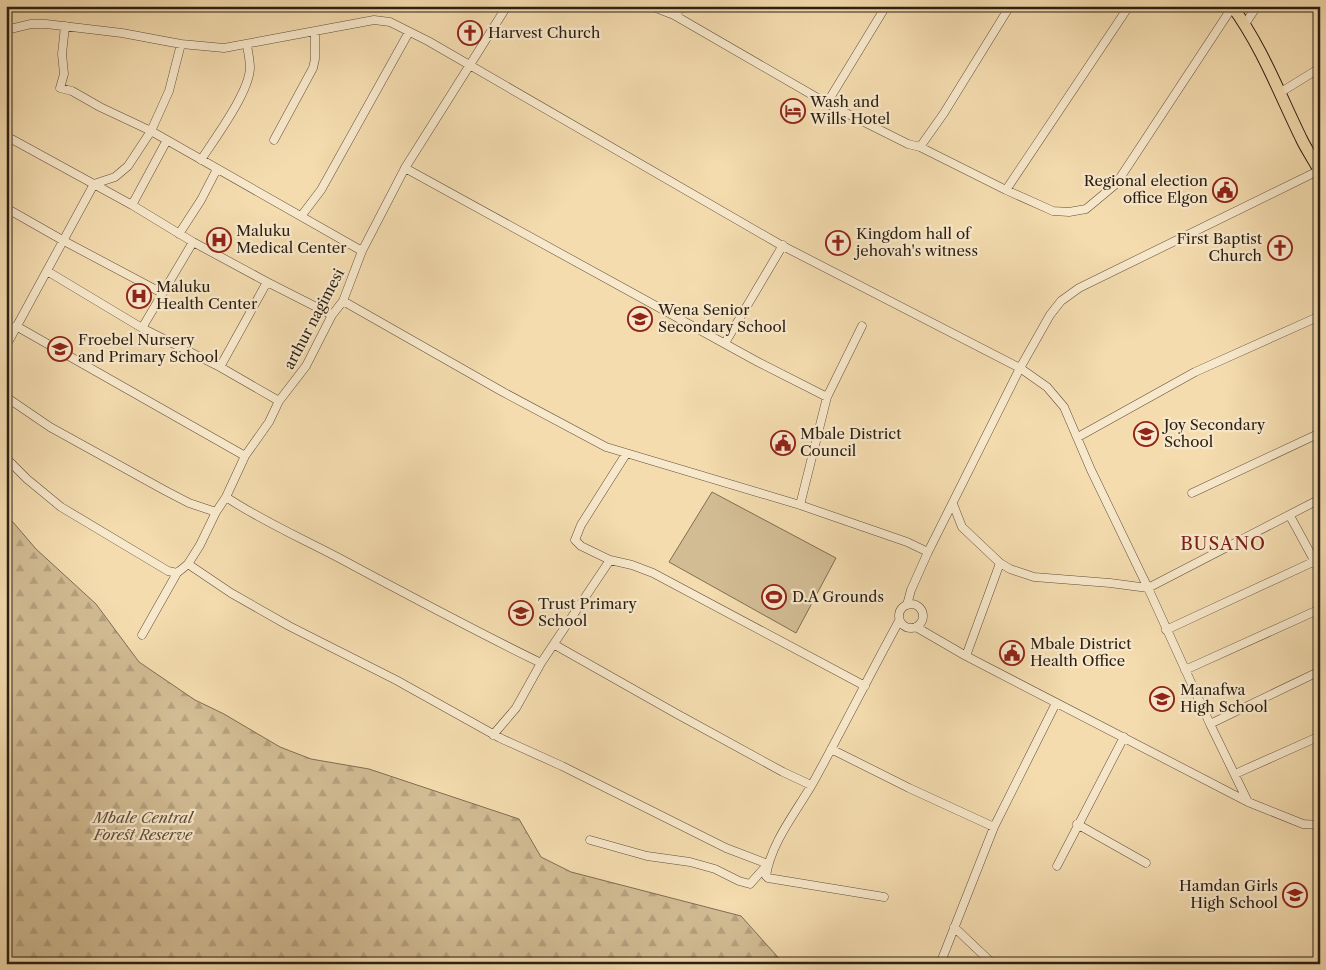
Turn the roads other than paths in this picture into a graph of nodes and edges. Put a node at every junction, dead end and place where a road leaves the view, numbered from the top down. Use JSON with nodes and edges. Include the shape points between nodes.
{"nodes":[{"id":1,"x":507,"y":6,"type":"edge"},
{"id":2,"x":651,"y":6,"type":"edge"},
{"id":3,"x":684,"y":6,"type":"edge"},
{"id":4,"x":886,"y":6,"type":"edge"},
{"id":5,"x":1010,"y":6,"type":"edge"},
{"id":6,"x":1129,"y":6,"type":"edge"},
{"id":7,"x":1232,"y":6,"type":"edge"},
{"id":8,"x":1257,"y":6,"type":"edge"},
{"id":9,"x":674,"y":15,"type":"junction"},
{"id":10,"x":1245,"y":24,"type":"junction"},
{"id":11,"x":65,"y":26,"type":"junction"},
{"id":12,"x":6,"y":30,"type":"edge"},
{"id":13,"x":315,"y":32,"type":"junction"},
{"id":14,"x":409,"y":32,"type":"junction"},
{"id":15,"x":181,"y":44,"type":"junction"},
{"id":16,"x":247,"y":45,"type":"junction"},
{"id":17,"x":469,"y":65,"type":"junction"},
{"id":18,"x":1320,"y":68,"type":"edge"},
{"id":19,"x":1281,"y":92,"type":"junction"},
{"id":20,"x":827,"y":102,"type":"junction"},
{"id":21,"x":151,"y":131,"type":"junction"},
{"id":22,"x":6,"y":136,"type":"edge"},
{"id":23,"x":167,"y":140,"type":"junction"},
{"id":24,"x":274,"y":140,"type":"dead end"},
{"id":25,"x":920,"y":147,"type":"junction"},
{"id":26,"x":201,"y":160,"type":"junction"},
{"id":27,"x":405,"y":168,"type":"junction"},
{"id":28,"x":217,"y":169,"type":"junction"},
{"id":29,"x":1320,"y":170,"type":"edge"},
{"id":30,"x":94,"y":184,"type":"junction"},
{"id":31,"x":1006,"y":190,"type":"junction"},
{"id":32,"x":132,"y":205,"type":"junction"},
{"id":33,"x":6,"y":208,"type":"edge"},
{"id":34,"x":302,"y":216,"type":"junction"},
{"id":35,"x":179,"y":234,"type":"junction"},
{"id":36,"x":64,"y":241,"type":"junction"},
{"id":37,"x":192,"y":242,"type":"junction"},
{"id":38,"x":783,"y":246,"type":"junction"},
{"id":39,"x":362,"y":251,"type":"junction"},
{"id":40,"x":47,"y":271,"type":"junction"},
{"id":41,"x":267,"y":282,"type":"junction"},
{"id":42,"x":162,"y":293,"type":"junction"},
{"id":43,"x":342,"y":301,"type":"junction"},
{"id":44,"x":332,"y":315,"type":"junction"},
{"id":45,"x":1320,"y":316,"type":"edge"},
{"id":46,"x":16,"y":326,"type":"junction"},
{"id":47,"x":862,"y":326,"type":"dead end"},
{"id":48,"x":142,"y":328,"type":"junction"},
{"id":49,"x":725,"y":344,"type":"junction"},
{"id":50,"x":6,"y":346,"type":"edge"},
{"id":51,"x":220,"y":367,"type":"junction"},
{"id":52,"x":1020,"y":368,"type":"junction"},
{"id":53,"x":6,"y":397,"type":"edge"},
{"id":54,"x":827,"y":397,"type":"junction"},
{"id":55,"x":279,"y":401,"type":"junction"},
{"id":56,"x":1320,"y":433,"type":"edge"},
{"id":57,"x":1078,"y":437,"type":"junction"},
{"id":58,"x":626,"y":454,"type":"junction"},
{"id":59,"x":245,"y":456,"type":"junction"},
{"id":60,"x":6,"y":458,"type":"edge"},
{"id":61,"x":1192,"y":493,"type":"dead end"},
{"id":62,"x":226,"y":498,"type":"junction"},
{"id":63,"x":1320,"y":499,"type":"edge"},
{"id":64,"x":800,"y":504,"type":"junction"},
{"id":65,"x":953,"y":504,"type":"junction"},
{"id":66,"x":216,"y":512,"type":"junction"},
{"id":67,"x":1290,"y":516,"type":"junction"},
{"id":68,"x":928,"y":552,"type":"junction"},
{"id":69,"x":610,"y":560,"type":"junction"},
{"id":70,"x":1315,"y":561,"type":"junction"},
{"id":71,"x":1000,"y":563,"type":"junction"},
{"id":72,"x":188,"y":564,"type":"junction"},
{"id":73,"x":1320,"y":571,"type":"edge"},
{"id":74,"x":177,"y":573,"type":"junction"},
{"id":75,"x":1148,"y":588,"type":"junction"},
{"id":76,"x":907,"y":605,"type":"junction"},
{"id":77,"x":1320,"y":609,"type":"edge"},
{"id":78,"x":900,"y":621,"type":"junction"},
{"id":79,"x":916,"y":627,"type":"junction"},
{"id":80,"x":1166,"y":630,"type":"junction"},
{"id":81,"x":142,"y":635,"type":"dead end"},
{"id":82,"x":555,"y":645,"type":"junction"},
{"id":83,"x":966,"y":656,"type":"junction"},
{"id":84,"x":541,"y":664,"type":"junction"},
{"id":85,"x":1185,"y":670,"type":"junction"},
{"id":86,"x":1320,"y":671,"type":"edge"},
{"id":87,"x":864,"y":686,"type":"junction"},
{"id":88,"x":1056,"y":703,"type":"junction"},
{"id":89,"x":1210,"y":724,"type":"junction"},
{"id":90,"x":493,"y":735,"type":"junction"},
{"id":91,"x":1320,"y":736,"type":"edge"},
{"id":92,"x":1124,"y":737,"type":"junction"},
{"id":93,"x":831,"y":750,"type":"junction"},
{"id":94,"x":1235,"y":774,"type":"junction"},
{"id":95,"x":811,"y":785,"type":"junction"},
{"id":96,"x":1248,"y":802,"type":"junction"},
{"id":97,"x":1078,"y":824,"type":"junction"},
{"id":98,"x":1320,"y":825,"type":"edge"},
{"id":99,"x":994,"y":827,"type":"junction"},
{"id":100,"x":590,"y":840,"type":"dead end"},
{"id":101,"x":1146,"y":863,"type":"dead end"},
{"id":102,"x":768,"y":864,"type":"junction"},
{"id":103,"x":1057,"y":866,"type":"dead end"},
{"id":104,"x":884,"y":896,"type":"dead end"},
{"id":105,"x":954,"y":927,"type":"junction"},
{"id":106,"x":940,"y":964,"type":"edge"},
{"id":107,"x":993,"y":964,"type":"edge"}],
"edges":[{"from":1,"to":17,"type":"street","name":"arthur nagimesi"},
{"from":2,"to":9,"type":"street"},
{"from":3,"to":9,"type":"street"},
{"from":4,"to":20,"type":"street"},
{"from":5,"to":25,"type":"street"},
{"from":6,"to":31,"type":"street"},
{"from":7,"to":10,"type":"main road"},
{"from":7,"to":31,"type":"street","via":[[1116,184],[1086,209],[1053,211]]},
{"from":8,"to":10,"type":"street"},
{"from":9,"to":20,"type":"street"},
{"from":10,"to":19,"type":"main road"},
{"from":11,"to":12,"type":"street","via":[[31,24]]},
{"from":11,"to":15,"type":"street"},
{"from":11,"to":21,"type":"street","via":[[64,74],[60,88]]},
{"from":13,"to":14,"type":"street","via":[[382,20]]},
{"from":13,"to":16,"type":"street"},
{"from":13,"to":24,"type":"street","via":[[313,68]]},
{"from":14,"to":17,"type":"street"},
{"from":14,"to":34,"type":"street","via":[[321,190]]},
{"from":15,"to":16,"type":"street","via":[[224,48]]},
{"from":15,"to":21,"type":"street","via":[[169,91]]},
{"from":16,"to":26,"type":"street","via":[[250,69],[243,91]]},
{"from":17,"to":27,"type":"street","name":"arthur nagimesi"},
{"from":17,"to":38,"type":"street"},
{"from":18,"to":19,"type":"street"},
{"from":19,"to":29,"type":"main road","via":[[1301,139]]},
{"from":20,"to":25,"type":"street","via":[[908,144]]},
{"from":21,"to":23,"type":"street"},
{"from":21,"to":30,"type":"street","via":[[128,166],[115,177]]},
{"from":22,"to":30,"type":"street"},
{"from":23,"to":26,"type":"street"},
{"from":23,"to":32,"type":"street"},
{"from":25,"to":31,"type":"street"},
{"from":26,"to":28,"type":"street"},
{"from":27,"to":39,"type":"street","name":"arthur nagimesi"},
{"from":27,"to":49,"type":"street"},
{"from":28,"to":34,"type":"street"},
{"from":28,"to":35,"type":"street"},
{"from":29,"to":52,"type":"street","via":[[1079,288],[1050,314]]},
{"from":30,"to":32,"type":"street"},
{"from":30,"to":36,"type":"street"},
{"from":32,"to":35,"type":"street"},
{"from":33,"to":36,"type":"street"},
{"from":34,"to":39,"type":"street"},
{"from":35,"to":37,"type":"street"},
{"from":36,"to":40,"type":"street"},
{"from":36,"to":42,"type":"street"},
{"from":37,"to":41,"type":"street"},
{"from":37,"to":42,"type":"street"},
{"from":38,"to":49,"type":"street"},
{"from":38,"to":52,"type":"street"},
{"from":39,"to":43,"type":"street","name":"arthur nagimesi"},
{"from":40,"to":46,"type":"street"},
{"from":40,"to":48,"type":"street"},
{"from":41,"to":44,"type":"street"},
{"from":41,"to":51,"type":"street"},
{"from":42,"to":48,"type":"street"},
{"from":43,"to":44,"type":"street","name":"arthur nagimesi"},
{"from":43,"to":58,"type":"street","via":[[588,439]]},
{"from":44,"to":55,"type":"street","name":"arthur nagimesi","via":[[306,366]]},
{"from":45,"to":57,"type":"street","via":[[1195,372]]},
{"from":46,"to":50,"type":"street"},
{"from":46,"to":59,"type":"street"},
{"from":47,"to":54,"type":"street"},
{"from":48,"to":51,"type":"street"},
{"from":49,"to":54,"type":"street"},
{"from":51,"to":55,"type":"street"},
{"from":52,"to":57,"type":"street","via":[[1057,398]]},
{"from":52,"to":65,"type":"street"},
{"from":53,"to":66,"type":"street","via":[[50,427],[164,490]]},
{"from":54,"to":64,"type":"street"},
{"from":55,"to":59,"type":"street","name":"arthur nagimesi"},
{"from":56,"to":61,"type":"street"},
{"from":57,"to":75,"type":"street"},
{"from":58,"to":64,"type":"street"},
{"from":58,"to":69,"type":"street","via":[[575,540]]},
{"from":59,"to":62,"type":"street","name":"arthur nagimesi"},
{"from":60,"to":74,"type":"street","via":[[61,507],[168,571]]},
{"from":62,"to":66,"type":"street","name":"arthur nagimesi"},
{"from":62,"to":84,"type":"street"},
{"from":63,"to":67,"type":"street"},
{"from":64,"to":68,"type":"street"},
{"from":65,"to":68,"type":"street"},
{"from":65,"to":71,"type":"street","via":[[962,527]]},
{"from":66,"to":72,"type":"street","name":"arthur nagimesi"},
{"from":67,"to":70,"type":"street"},
{"from":67,"to":75,"type":"street"},
{"from":68,"to":76,"type":"street"},
{"from":69,"to":82,"type":"street"},
{"from":69,"to":87,"type":"street","via":[[653,573]]},
{"from":70,"to":73,"type":"street"},
{"from":70,"to":80,"type":"street"},
{"from":71,"to":75,"type":"street","via":[[1034,577]]},
{"from":71,"to":83,"type":"street"},
{"from":72,"to":74,"type":"street"},
{"from":72,"to":90,"type":"street","via":[[289,626],[396,680]]},
{"from":74,"to":81,"type":"street"},
{"from":75,"to":80,"type":"street"},
{"from":76,"to":78,"type":"street","via":[[900,610]]},
{"from":76,"to":79,"type":"street","via":[[915,605],[921,610],[923,618]]},
{"from":77,"to":85,"type":"street"},
{"from":78,"to":79,"type":"street","via":[[905,627]]},
{"from":78,"to":87,"type":"street"},
{"from":79,"to":83,"type":"street"},
{"from":80,"to":85,"type":"street"},
{"from":82,"to":84,"type":"street"},
{"from":82,"to":95,"type":"street"},
{"from":83,"to":88,"type":"street"},
{"from":84,"to":90,"type":"street","via":[[516,708]]},
{"from":85,"to":89,"type":"street"},
{"from":86,"to":89,"type":"street"},
{"from":87,"to":93,"type":"street"},
{"from":88,"to":92,"type":"street"},
{"from":88,"to":99,"type":"street"},
{"from":89,"to":94,"type":"street"},
{"from":90,"to":102,"type":"street","via":[[726,848]]},
{"from":91,"to":94,"type":"street"},
{"from":92,"to":96,"type":"street"},
{"from":92,"to":97,"type":"street"},
{"from":93,"to":95,"type":"street"},
{"from":93,"to":99,"type":"street"},
{"from":94,"to":96,"type":"street"},
{"from":95,"to":102,"type":"street"},
{"from":96,"to":98,"type":"street","via":[[1303,824]]},
{"from":97,"to":101,"type":"street"},
{"from":97,"to":103,"type":"street"},
{"from":99,"to":105,"type":"street"},
{"from":100,"to":102,"type":"street","via":[[647,856],[690,862],[750,884]]},
{"from":102,"to":104,"type":"street","via":[[768,878]]},
{"from":105,"to":106,"type":"street"},
{"from":105,"to":107,"type":"street"}]}
